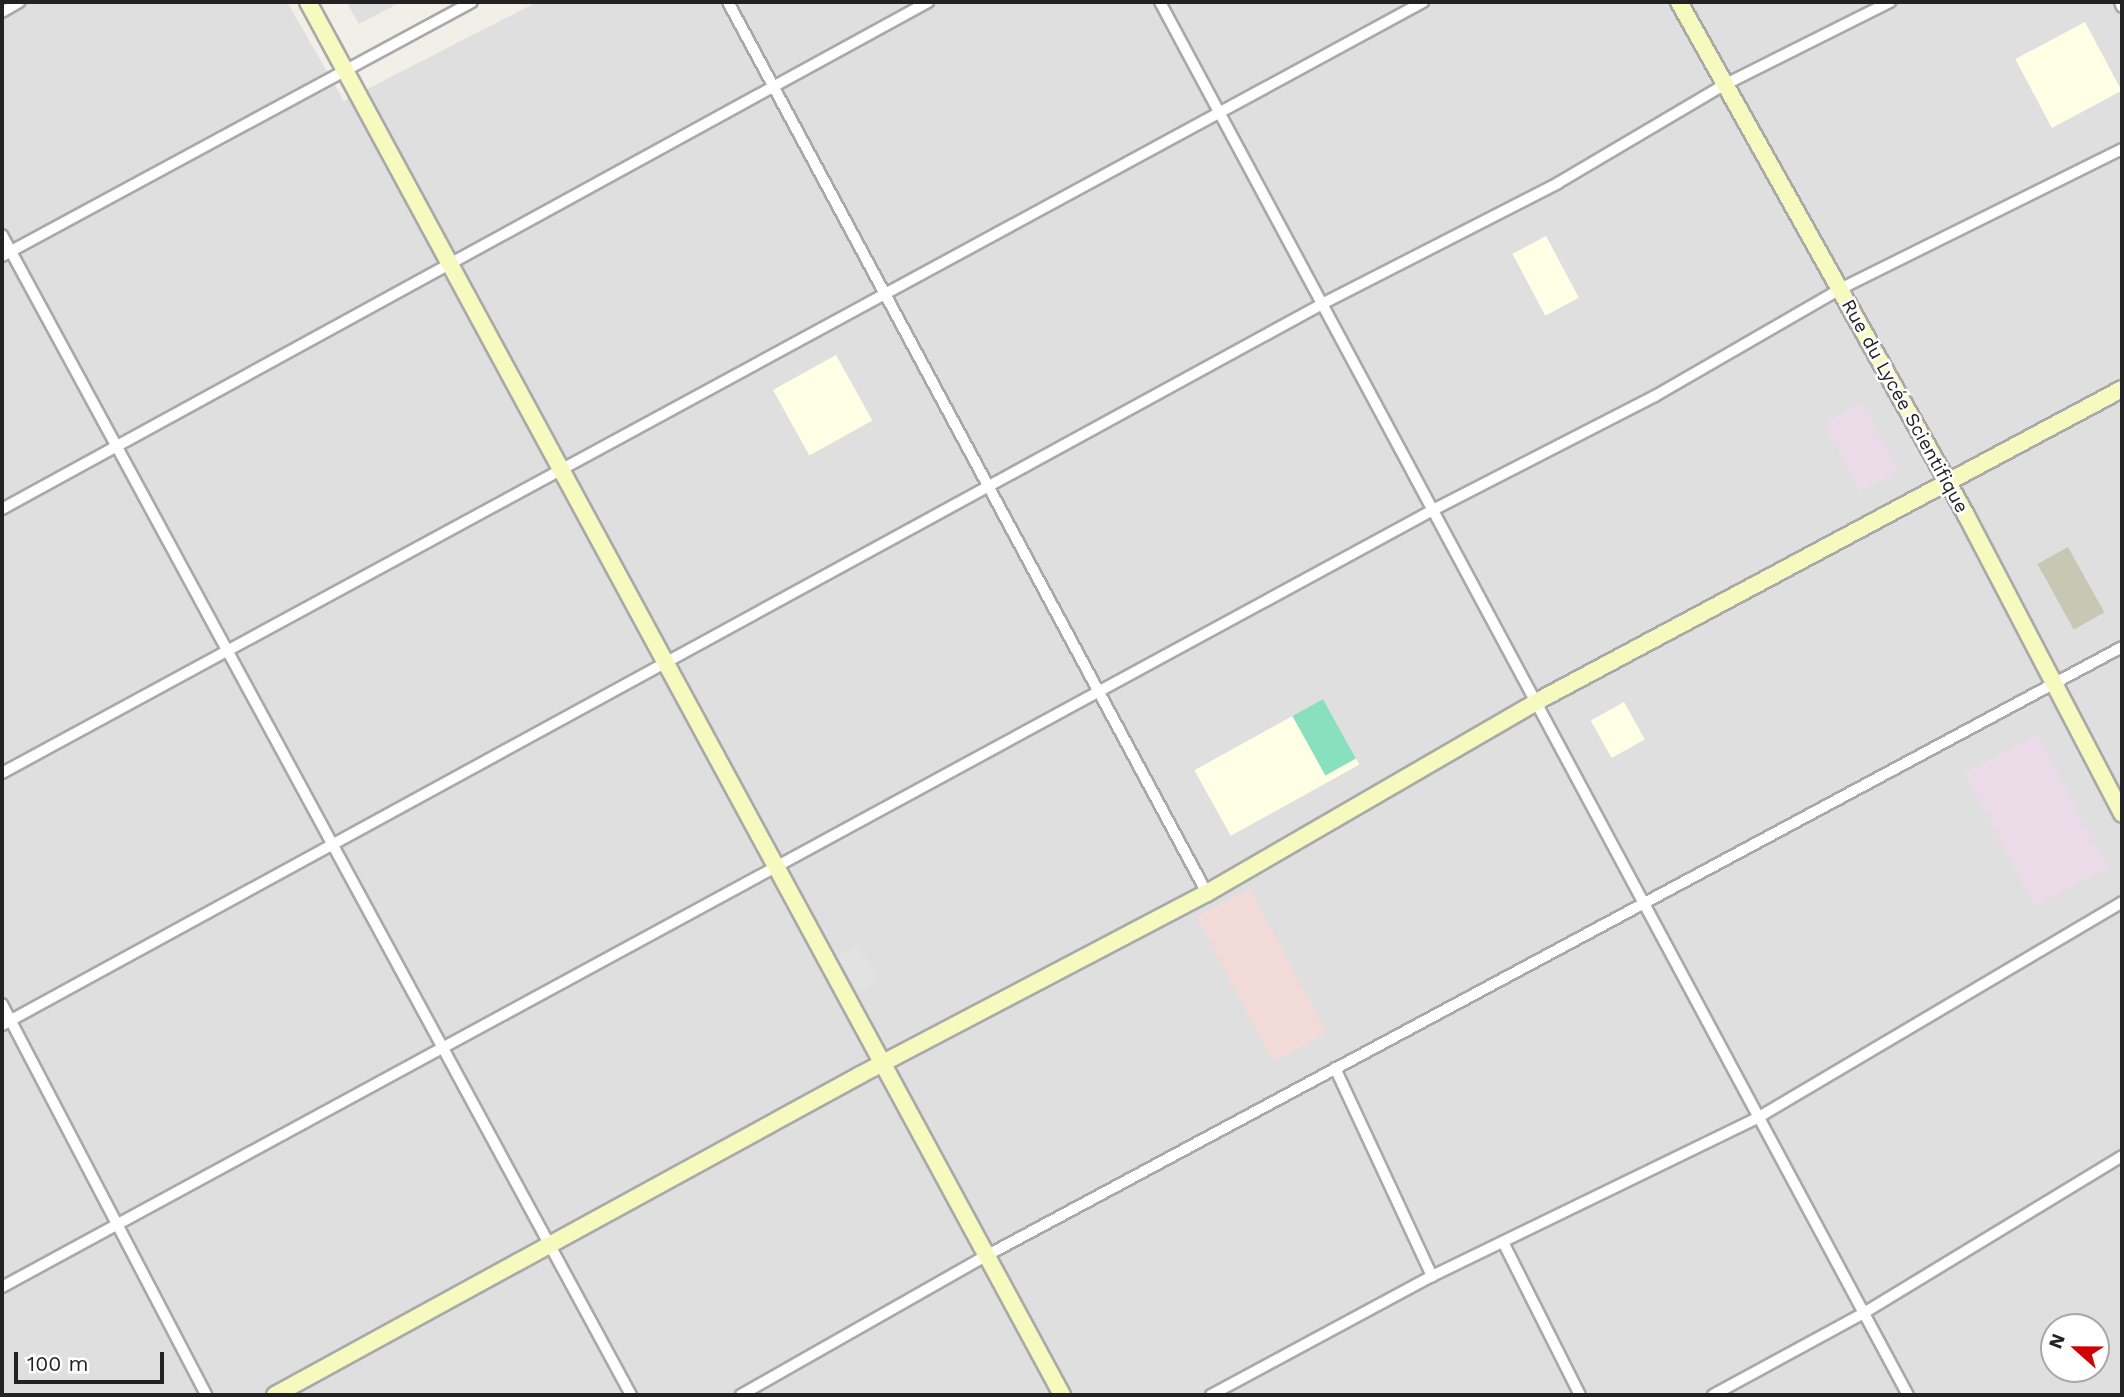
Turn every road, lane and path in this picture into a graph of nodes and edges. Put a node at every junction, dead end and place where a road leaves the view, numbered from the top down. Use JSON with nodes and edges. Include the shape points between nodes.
{"nodes":[{"id":1,"x":19,"y":2,"type":"edge"},
{"id":2,"x":308,"y":2,"type":"edge"},
{"id":3,"x":472,"y":2,"type":"edge"},
{"id":4,"x":728,"y":2,"type":"edge"},
{"id":5,"x":928,"y":2,"type":"edge"},
{"id":6,"x":1160,"y":2,"type":"edge"},
{"id":7,"x":1423,"y":2,"type":"edge"},
{"id":8,"x":1679,"y":2,"type":"edge"},
{"id":9,"x":1890,"y":2,"type":"edge"},
{"id":10,"x":2120,"y":2,"type":"edge"},
{"id":11,"x":2122,"y":6,"type":"edge"},
{"id":12,"x":2,"y":12,"type":"edge"},
{"id":13,"x":345,"y":70,"type":"junction"},
{"id":14,"x":1724,"y":85,"type":"junction"},
{"id":15,"x":773,"y":87,"type":"junction"},
{"id":16,"x":1219,"y":112,"type":"junction"},
{"id":17,"x":2122,"y":149,"type":"edge"},
{"id":18,"x":2,"y":235,"type":"edge"},
{"id":19,"x":6,"y":254,"type":"edge"},
{"id":20,"x":450,"y":265,"type":"junction"},
{"id":21,"x":1840,"y":289,"type":"junction"},
{"id":22,"x":886,"y":292,"type":"junction"},
{"id":23,"x":1322,"y":304,"type":"junction"},
{"id":24,"x":2122,"y":389,"type":"edge"},
{"id":25,"x":119,"y":447,"type":"junction"},
{"id":26,"x":559,"y":468,"type":"junction"},
{"id":27,"x":1948,"y":483,"type":"junction"},
{"id":28,"x":991,"y":487,"type":"junction"},
{"id":29,"x":2,"y":509,"type":"edge"},
{"id":30,"x":1433,"y":509,"type":"junction"},
{"id":31,"x":2122,"y":646,"type":"edge"},
{"id":32,"x":227,"y":648,"type":"junction"},
{"id":33,"x":668,"y":665,"type":"junction"},
{"id":34,"x":2052,"y":683,"type":"junction"},
{"id":35,"x":1100,"y":690,"type":"junction"},
{"id":36,"x":1536,"y":702,"type":"junction"},
{"id":37,"x":2,"y":773,"type":"edge"},
{"id":38,"x":2122,"y":814,"type":"edge"},
{"id":39,"x":332,"y":846,"type":"junction"},
{"id":40,"x":777,"y":866,"type":"junction"},
{"id":41,"x":1207,"y":893,"type":"junction"},
{"id":42,"x":2122,"y":902,"type":"edge"},
{"id":43,"x":1644,"y":903,"type":"junction"},
{"id":44,"x":2,"y":1004,"type":"edge"},
{"id":45,"x":6,"y":1023,"type":"edge"},
{"id":46,"x":443,"y":1046,"type":"junction"},
{"id":47,"x":884,"y":1063,"type":"junction"},
{"id":48,"x":1335,"y":1068,"type":"junction"},
{"id":49,"x":1759,"y":1117,"type":"junction"},
{"id":50,"x":2122,"y":1156,"type":"edge"},
{"id":51,"x":117,"y":1224,"type":"junction"},
{"id":52,"x":1503,"y":1242,"type":"junction"},
{"id":53,"x":551,"y":1245,"type":"junction"},
{"id":54,"x":984,"y":1257,"type":"junction"},
{"id":55,"x":1432,"y":1276,"type":"junction"},
{"id":56,"x":2,"y":1287,"type":"edge"},
{"id":57,"x":1864,"y":1313,"type":"junction"},
{"id":58,"x":206,"y":1395,"type":"edge"},
{"id":59,"x":275,"y":1395,"type":"edge"},
{"id":60,"x":631,"y":1395,"type":"edge"},
{"id":61,"x":741,"y":1395,"type":"edge"},
{"id":62,"x":1062,"y":1395,"type":"edge"},
{"id":63,"x":1211,"y":1395,"type":"edge"},
{"id":64,"x":1580,"y":1395,"type":"edge"},
{"id":65,"x":1713,"y":1395,"type":"edge"},
{"id":66,"x":1908,"y":1395,"type":"edge"}],
"edges":[{"from":1,"to":12,"type":"street"},
{"from":2,"to":13,"type":"street"},
{"from":3,"to":13,"type":"street"},
{"from":4,"to":15,"type":"street"},
{"from":5,"to":15,"type":"street"},
{"from":6,"to":16,"type":"street"},
{"from":7,"to":16,"type":"street"},
{"from":8,"to":14,"type":"street","name":"Rue du Lycée Scientifique"},
{"from":9,"to":14,"type":"street"},
{"from":10,"to":11,"type":"street"},
{"from":13,"to":19,"type":"street"},
{"from":13,"to":20,"type":"street"},
{"from":14,"to":21,"type":"street","name":"Rue du Lycée Scientifique"},
{"from":14,"to":23,"type":"street","via":[[1558,183]]},
{"from":15,"to":20,"type":"street"},
{"from":15,"to":22,"type":"street"},
{"from":16,"to":22,"type":"street"},
{"from":16,"to":23,"type":"street"},
{"from":17,"to":21,"type":"street"},
{"from":18,"to":19,"type":"street"},
{"from":19,"to":25,"type":"street"},
{"from":20,"to":25,"type":"street"},
{"from":20,"to":26,"type":"street"},
{"from":21,"to":27,"type":"street","name":"Rue du Lycée Scientifique"},
{"from":21,"to":30,"type":"street","via":[[1655,396]]},
{"from":22,"to":26,"type":"street"},
{"from":22,"to":28,"type":"street"},
{"from":23,"to":28,"type":"street"},
{"from":23,"to":30,"type":"street"},
{"from":24,"to":27,"type":"street"},
{"from":25,"to":29,"type":"street"},
{"from":25,"to":32,"type":"street"},
{"from":26,"to":32,"type":"street"},
{"from":26,"to":33,"type":"street"},
{"from":27,"to":34,"type":"street","name":"Rue du Lycée Scientifique"},
{"from":27,"to":36,"type":"street"},
{"from":28,"to":33,"type":"street"},
{"from":28,"to":35,"type":"street"},
{"from":30,"to":35,"type":"street"},
{"from":30,"to":36,"type":"street"},
{"from":31,"to":34,"type":"street"},
{"from":32,"to":37,"type":"street"},
{"from":32,"to":39,"type":"street"},
{"from":33,"to":39,"type":"street"},
{"from":33,"to":40,"type":"street"},
{"from":34,"to":38,"type":"street","name":"Rue du Lycée Scientifique"},
{"from":34,"to":43,"type":"street"},
{"from":35,"to":40,"type":"street"},
{"from":35,"to":41,"type":"street"},
{"from":36,"to":41,"type":"street"},
{"from":36,"to":43,"type":"street"},
{"from":39,"to":45,"type":"street"},
{"from":39,"to":46,"type":"street"},
{"from":40,"to":46,"type":"street"},
{"from":40,"to":47,"type":"street"},
{"from":41,"to":47,"type":"street"},
{"from":42,"to":49,"type":"street"},
{"from":43,"to":48,"type":"street"},
{"from":43,"to":49,"type":"street"},
{"from":44,"to":45,"type":"street"},
{"from":45,"to":51,"type":"street"},
{"from":46,"to":51,"type":"street"},
{"from":46,"to":53,"type":"street"},
{"from":47,"to":53,"type":"street"},
{"from":47,"to":54,"type":"street"},
{"from":48,"to":54,"type":"street"},
{"from":48,"to":55,"type":"street"},
{"from":49,"to":52,"type":"street"},
{"from":49,"to":57,"type":"street"},
{"from":50,"to":57,"type":"street"},
{"from":51,"to":56,"type":"street"},
{"from":51,"to":58,"type":"street"},
{"from":52,"to":55,"type":"street"},
{"from":52,"to":64,"type":"street"},
{"from":53,"to":59,"type":"street"},
{"from":53,"to":60,"type":"street"},
{"from":54,"to":61,"type":"street"},
{"from":54,"to":62,"type":"street"},
{"from":55,"to":63,"type":"street"},
{"from":57,"to":65,"type":"street"},
{"from":57,"to":66,"type":"street"}]}
